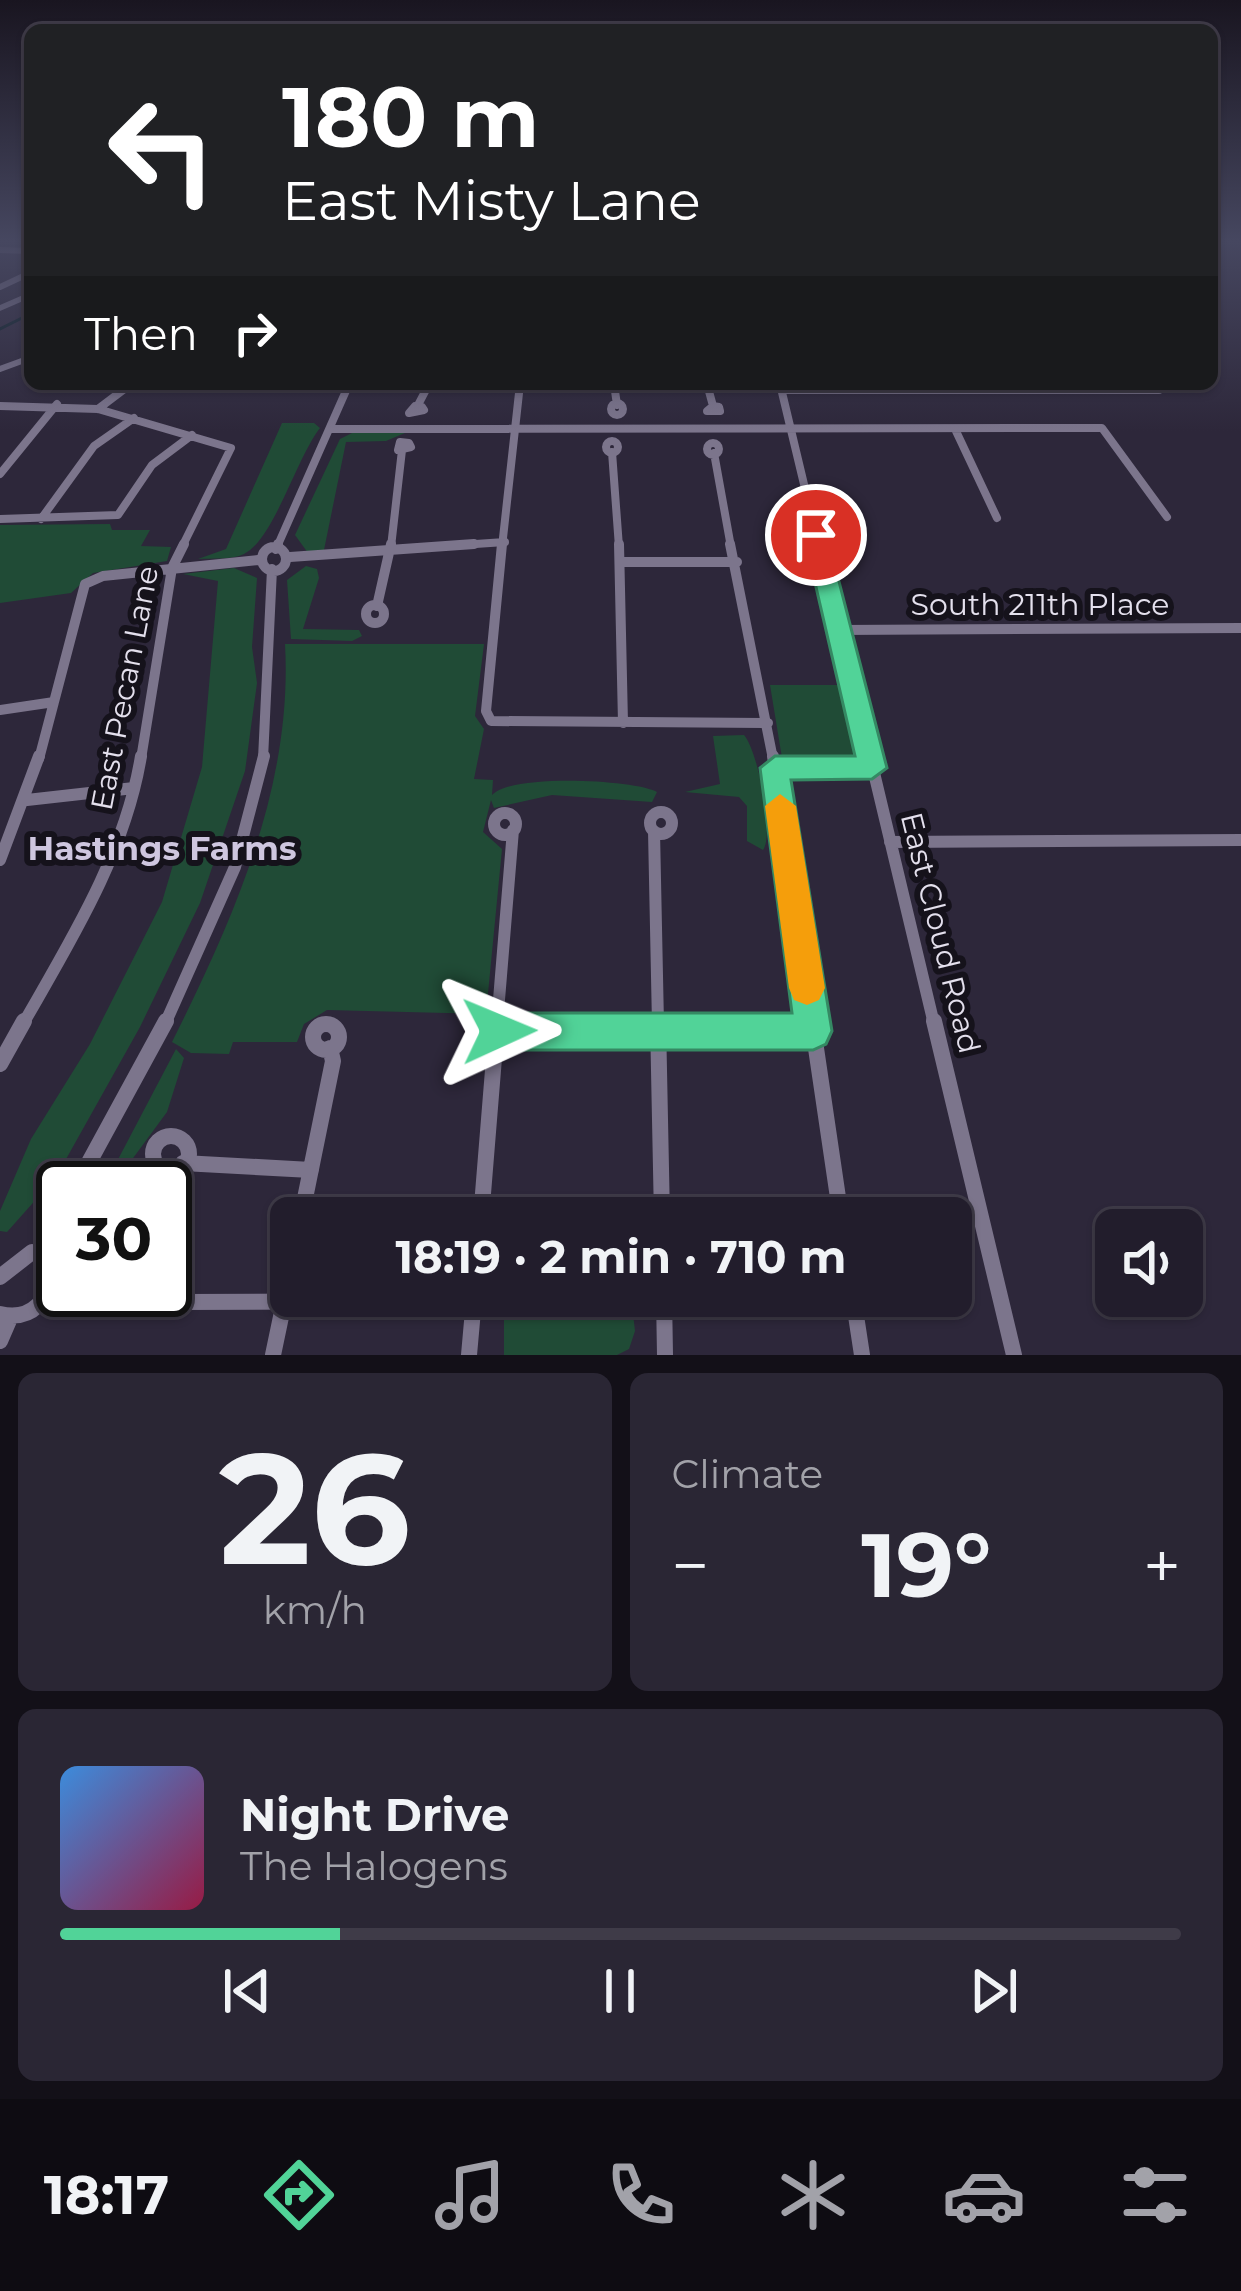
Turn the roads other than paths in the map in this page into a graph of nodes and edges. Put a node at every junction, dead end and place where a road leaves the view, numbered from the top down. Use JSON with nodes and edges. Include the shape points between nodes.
{"nodes":[{"id":1,"x":123,"y":390,"type":"edge"},
{"id":2,"x":347,"y":390,"type":"edge"},
{"id":3,"x":426,"y":390,"type":"edge"},
{"id":4,"x":519,"y":390,"type":"edge"},
{"id":5,"x":615,"y":390,"type":"edge"},
{"id":6,"x":708,"y":390,"type":"edge"},
{"id":7,"x":782,"y":390,"type":"edge"},
{"id":8,"x":57,"y":404,"type":"junction"},
{"id":9,"x":617,"y":405,"type":"dead end"},
{"id":10,"x":0,"y":406,"type":"edge"},
{"id":11,"x":418,"y":406,"type":"dead end"},
{"id":12,"x":712,"y":406,"type":"dead end"},
{"id":13,"x":98,"y":409,"type":"junction"},
{"id":14,"x":134,"y":418,"type":"junction"},
{"id":15,"x":514,"y":428,"type":"junction"},
{"id":16,"x":790,"y":428,"type":"junction"},
{"id":17,"x":331,"y":429,"type":"junction"},
{"id":18,"x":955,"y":429,"type":"junction"},
{"id":19,"x":192,"y":435,"type":"junction"},
{"id":20,"x":402,"y":450,"type":"dead end"},
{"id":21,"x":612,"y":452,"type":"dead end"},
{"id":22,"x":714,"y":454,"type":"dead end"},
{"id":23,"x":0,"y":474,"type":"edge"},
{"id":24,"x":1167,"y":517,"type":"dead end"},
{"id":25,"x":997,"y":518,"type":"dead end"},
{"id":26,"x":0,"y":519,"type":"edge"},
{"id":27,"x":41,"y":519,"type":"junction"},
{"id":28,"x":505,"y":542,"type":"junction"},
{"id":29,"x":276,"y":549,"type":"junction"},
{"id":30,"x":390,"y":550,"type":"junction"},
{"id":31,"x":290,"y":557,"type":"junction"},
{"id":32,"x":258,"y":560,"type":"junction"},
{"id":33,"x":622,"y":562,"type":"junction"},
{"id":34,"x":737,"y":562,"type":"junction"},
{"id":35,"x":172,"y":568,"type":"junction"},
{"id":36,"x":272,"y":569,"type":"junction"},
{"id":37,"x":377,"y":606,"type":"dead end"},
{"id":38,"x":1241,"y":628,"type":"edge"},
{"id":39,"x":838,"y":630,"type":"junction"},
{"id":40,"x":54,"y":702,"type":"junction"},
{"id":41,"x":0,"y":710,"type":"edge"},
{"id":42,"x":623,"y":723,"type":"junction"},
{"id":43,"x":768,"y":723,"type":"junction"},
{"id":44,"x":775,"y":768,"type":"junction"},
{"id":45,"x":872,"y":768,"type":"junction"},
{"id":46,"x":134,"y":788,"type":"junction"},
{"id":47,"x":27,"y":800,"type":"junction"},
{"id":48,"x":513,"y":830,"type":"dead end"},
{"id":49,"x":654,"y":831,"type":"dead end"},
{"id":50,"x":1241,"y":840,"type":"edge"},
{"id":51,"x":890,"y":842,"type":"junction"},
{"id":52,"x":0,"y":860,"type":"edge"},
{"id":53,"x":657,"y":1030,"type":"junction"},
{"id":54,"x":499,"y":1031,"type":"junction"},
{"id":55,"x":813,"y":1031,"type":"junction"},
{"id":56,"x":330,"y":1048,"type":"dead end"},
{"id":57,"x":0,"y":1064,"type":"edge"},
{"id":58,"x":90,"y":1161,"type":"edge"},
{"id":59,"x":192,"y":1163,"type":"edge"},
{"id":60,"x":311,"y":1169,"type":"junction"},
{"id":61,"x":306,"y":1197,"type":"edge"},
{"id":62,"x":484,"y":1197,"type":"edge"},
{"id":63,"x":661,"y":1197,"type":"edge"},
{"id":64,"x":838,"y":1197,"type":"edge"},
{"id":65,"x":36,"y":1253,"type":"edge"},
{"id":66,"x":0,"y":1277,"type":"edge"},
{"id":67,"x":192,"y":1302,"type":"edge"},
{"id":68,"x":270,"y":1303,"type":"edge"},
{"id":69,"x":36,"y":1307,"type":"edge"},
{"id":70,"x":5,"y":1316,"type":"edge"},
{"id":71,"x":281,"y":1317,"type":"edge"},
{"id":72,"x":472,"y":1317,"type":"edge"},
{"id":73,"x":664,"y":1317,"type":"edge"},
{"id":74,"x":856,"y":1317,"type":"edge"},
{"id":75,"x":0,"y":1341,"type":"edge"},
{"id":76,"x":273,"y":1355,"type":"edge"},
{"id":77,"x":469,"y":1355,"type":"edge"},
{"id":78,"x":665,"y":1355,"type":"edge"},
{"id":79,"x":862,"y":1355,"type":"edge"},
{"id":80,"x":1013,"y":1355,"type":"edge"}],
"edges":[{"from":1,"to":13,"type":"street"},
{"from":2,"to":17,"type":"street"},
{"from":3,"to":11,"type":"street"},
{"from":4,"to":15,"type":"street"},
{"from":5,"to":9,"type":"street"},
{"from":6,"to":12,"type":"street"},
{"from":7,"to":16,"type":"street","name":"East Cloud Road"},
{"from":8,"to":10,"type":"street"},
{"from":8,"to":13,"type":"street"},
{"from":8,"to":23,"type":"street"},
{"from":13,"to":14,"type":"street"},
{"from":14,"to":19,"type":"street"},
{"from":14,"to":27,"type":"street","via":[[94,446]]},
{"from":15,"to":16,"type":"street"},
{"from":15,"to":17,"type":"street"},
{"from":15,"to":28,"type":"street"},
{"from":16,"to":18,"type":"street"},
{"from":16,"to":39,"type":"street","name":"East Cloud Road"},
{"from":17,"to":29,"type":"street"},
{"from":18,"to":24,"type":"street","via":[[1109,430]]},
{"from":18,"to":25,"type":"street"},
{"from":19,"to":27,"type":"street","via":[[152,465],[118,515]]},
{"from":19,"to":35,"type":"street","name":"East Pecan Lane","via":[[231,448]]},
{"from":20,"to":30,"type":"street"},
{"from":21,"to":33,"type":"street"},
{"from":22,"to":34,"type":"street"},
{"from":26,"to":27,"type":"street"},
{"from":28,"to":30,"type":"street"},
{"from":28,"to":42,"type":"street","via":[[491,721]]},
{"from":29,"to":31,"type":"street"},
{"from":29,"to":32,"type":"street"},
{"from":30,"to":31,"type":"street"},
{"from":30,"to":37,"type":"street"},
{"from":31,"to":36,"type":"street"},
{"from":32,"to":35,"type":"street"},
{"from":32,"to":36,"type":"street"},
{"from":33,"to":34,"type":"street"},
{"from":33,"to":42,"type":"street"},
{"from":34,"to":43,"type":"street"},
{"from":35,"to":40,"type":"street","via":[[90,580],[81,590]]},
{"from":35,"to":46,"type":"street","name":"East Pecan Lane"},
{"from":36,"to":58,"type":"street","via":[[270,719],[244,834],[186,980]]},
{"from":38,"to":39,"type":"street","name":"South 211th Place"},
{"from":39,"to":45,"type":"street","name":"East Cloud Road"},
{"from":40,"to":41,"type":"street"},
{"from":40,"to":47,"type":"street"},
{"from":42,"to":43,"type":"street"},
{"from":43,"to":44,"type":"street"},
{"from":44,"to":45,"type":"street"},
{"from":44,"to":55,"type":"street"},
{"from":45,"to":51,"type":"street","name":"East Cloud Road"},
{"from":46,"to":47,"type":"street"},
{"from":46,"to":57,"type":"street","name":"East Pecan Lane","via":[[87,912]]},
{"from":47,"to":52,"type":"street"},
{"from":48,"to":54,"type":"street"},
{"from":49,"to":53,"type":"street"},
{"from":50,"to":51,"type":"street"},
{"from":51,"to":80,"type":"street","name":"East Cloud Road"},
{"from":53,"to":54,"type":"street"},
{"from":53,"to":55,"type":"street"},
{"from":53,"to":63,"type":"street"},
{"from":54,"to":62,"type":"street"},
{"from":55,"to":64,"type":"street"},
{"from":56,"to":60,"type":"street"},
{"from":59,"to":60,"type":"street"},
{"from":60,"to":61,"type":"street"},
{"from":65,"to":66,"type":"street"},
{"from":67,"to":68,"type":"street"},
{"from":69,"to":70,"type":"street"},
{"from":70,"to":75,"type":"street"},
{"from":71,"to":76,"type":"street"},
{"from":72,"to":77,"type":"street"},
{"from":73,"to":78,"type":"street"},
{"from":74,"to":79,"type":"street"}]}
